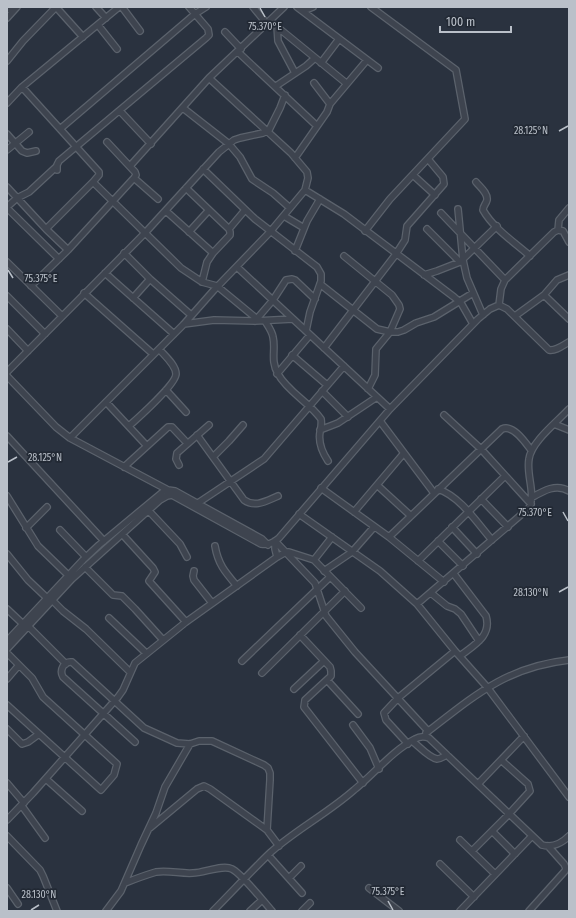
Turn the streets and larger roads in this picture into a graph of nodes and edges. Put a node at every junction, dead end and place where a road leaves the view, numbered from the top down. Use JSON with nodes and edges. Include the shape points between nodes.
{"nodes":[{"id":1,"x":7,"y":7,"type":"edge"},
{"id":2,"x":17,"y":7,"type":"edge"},
{"id":3,"x":56,"y":7,"type":"edge"},
{"id":4,"x":96,"y":7,"type":"edge"},
{"id":5,"x":120,"y":7,"type":"edge"},
{"id":6,"x":189,"y":7,"type":"edge"},
{"id":7,"x":206,"y":7,"type":"edge"},
{"id":8,"x":253,"y":7,"type":"edge"},
{"id":9,"x":284,"y":7,"type":"edge"},
{"id":10,"x":313,"y":7,"type":"edge"},
{"id":11,"x":370,"y":7,"type":"edge"},
{"id":12,"x":299,"y":8,"type":"edge"},
{"id":13,"x":12,"y":12,"type":"junction"},
{"id":14,"x":195,"y":14,"type":"junction"},
{"id":15,"x":7,"y":18,"type":"edge"},
{"id":16,"x":106,"y":18,"type":"junction"},
{"id":17,"x":269,"y":22,"type":"junction"},
{"id":18,"x":98,"y":25,"type":"junction"},
{"id":19,"x":277,"y":26,"type":"junction"},
{"id":20,"x":140,"y":31,"type":"dead end"},
{"id":21,"x":226,"y":32,"type":"dead end"},
{"id":22,"x":83,"y":37,"type":"junction"},
{"id":23,"x":340,"y":39,"type":"junction"},
{"id":24,"x":117,"y":49,"type":"dead end"},
{"id":25,"x":240,"y":50,"type":"junction"},
{"id":26,"x":315,"y":58,"type":"junction"},
{"id":27,"x":7,"y":60,"type":"edge"},
{"id":28,"x":367,"y":60,"type":"junction"},
{"id":29,"x":321,"y":63,"type":"junction"},
{"id":30,"x":378,"y":68,"type":"dead end"},
{"id":31,"x":295,"y":73,"type":"junction"},
{"id":32,"x":209,"y":78,"type":"junction"},
{"id":33,"x":314,"y":83,"type":"dead end"},
{"id":34,"x":346,"y":83,"type":"junction"},
{"id":35,"x":276,"y":86,"type":"junction"},
{"id":36,"x":22,"y":87,"type":"junction"},
{"id":37,"x":285,"y":95,"type":"junction"},
{"id":38,"x":7,"y":103,"type":"edge"},
{"id":39,"x":330,"y":104,"type":"junction"},
{"id":40,"x":183,"y":108,"type":"junction"},
{"id":41,"x":120,"y":111,"type":"junction"},
{"id":42,"x":317,"y":126,"type":"junction"},
{"id":43,"x":60,"y":128,"type":"junction"},
{"id":44,"x":268,"y":131,"type":"junction"},
{"id":45,"x":29,"y":132,"type":"dead end"},
{"id":46,"x":7,"y":134,"type":"edge"},
{"id":47,"x":107,"y":142,"type":"dead end"},
{"id":48,"x":15,"y":143,"type":"junction"},
{"id":49,"x":151,"y":144,"type":"junction"},
{"id":50,"x":229,"y":144,"type":"junction"},
{"id":51,"x":77,"y":146,"type":"junction"},
{"id":52,"x":7,"y":150,"type":"edge"},
{"id":53,"x":36,"y":151,"type":"dead end"},
{"id":54,"x":295,"y":158,"type":"junction"},
{"id":55,"x":428,"y":159,"type":"junction"},
{"id":56,"x":130,"y":166,"type":"junction"},
{"id":57,"x":203,"y":170,"type":"junction"},
{"id":58,"x":413,"y":175,"type":"junction"},
{"id":59,"x":134,"y":178,"type":"junction"},
{"id":60,"x":93,"y":182,"type":"junction"},
{"id":61,"x":476,"y":182,"type":"dead end"},
{"id":62,"x":7,"y":187,"type":"edge"},
{"id":63,"x":186,"y":188,"type":"junction"},
{"id":64,"x":305,"y":190,"type":"junction"},
{"id":65,"x":435,"y":195,"type":"junction"},
{"id":66,"x":17,"y":198,"type":"junction"},
{"id":67,"x":158,"y":199,"type":"dead end"},
{"id":68,"x":320,"y":199,"type":"junction"},
{"id":69,"x":113,"y":202,"type":"junction"},
{"id":70,"x":7,"y":207,"type":"edge"},
{"id":71,"x":290,"y":208,"type":"junction"},
{"id":72,"x":569,"y":208,"type":"edge"},
{"id":73,"x":458,"y":209,"type":"dead end"},
{"id":74,"x":166,"y":210,"type":"junction"},
{"id":75,"x":209,"y":210,"type":"junction"},
{"id":76,"x":245,"y":210,"type":"junction"},
{"id":77,"x":440,"y":213,"type":"dead end"},
{"id":78,"x":284,"y":216,"type":"junction"},
{"id":79,"x":497,"y":226,"type":"junction"},
{"id":80,"x":304,"y":228,"type":"junction"},
{"id":81,"x":46,"y":229,"type":"junction"},
{"id":82,"x":229,"y":229,"type":"junction"},
{"id":83,"x":427,"y":229,"type":"dead end"},
{"id":84,"x":558,"y":230,"type":"junction"},
{"id":85,"x":365,"y":231,"type":"junction"},
{"id":86,"x":189,"y":232,"type":"junction"},
{"id":87,"x":270,"y":232,"type":"junction"},
{"id":88,"x":144,"y":233,"type":"junction"},
{"id":89,"x":460,"y":235,"type":"junction"},
{"id":90,"x":569,"y":242,"type":"edge"},
{"id":91,"x":475,"y":249,"type":"junction"},
{"id":92,"x":68,"y":250,"type":"junction"},
{"id":93,"x":295,"y":251,"type":"junction"},
{"id":94,"x":124,"y":253,"type":"junction"},
{"id":95,"x":213,"y":253,"type":"junction"},
{"id":96,"x":396,"y":254,"type":"junction"},
{"id":97,"x":344,"y":256,"type":"dead end"},
{"id":98,"x":530,"y":256,"type":"junction"},
{"id":99,"x":59,"y":259,"type":"junction"},
{"id":100,"x":462,"y":261,"type":"junction"},
{"id":101,"x":7,"y":262,"type":"edge"},
{"id":102,"x":237,"y":267,"type":"junction"},
{"id":103,"x":105,"y":273,"type":"junction"},
{"id":104,"x":424,"y":275,"type":"junction"},
{"id":105,"x":569,"y":275,"type":"edge"},
{"id":106,"x":150,"y":279,"type":"junction"},
{"id":107,"x":505,"y":280,"type":"junction"},
{"id":108,"x":202,"y":282,"type":"junction"},
{"id":109,"x":376,"y":282,"type":"junction"},
{"id":110,"x":320,"y":284,"type":"junction"},
{"id":111,"x":31,"y":286,"type":"junction"},
{"id":112,"x":217,"y":286,"type":"junction"},
{"id":113,"x":473,"y":293,"type":"junction"},
{"id":114,"x":84,"y":294,"type":"junction"},
{"id":115,"x":544,"y":295,"type":"junction"},
{"id":116,"x":7,"y":296,"type":"edge"},
{"id":117,"x":133,"y":298,"type":"junction"},
{"id":118,"x":314,"y":299,"type":"junction"},
{"id":119,"x":273,"y":300,"type":"junction"},
{"id":120,"x":460,"y":302,"type":"junction"},
{"id":121,"x":499,"y":305,"type":"junction"},
{"id":122,"x":354,"y":311,"type":"junction"},
{"id":123,"x":191,"y":315,"type":"junction"},
{"id":124,"x":483,"y":315,"type":"junction"},
{"id":125,"x":62,"y":316,"type":"junction"},
{"id":126,"x":515,"y":316,"type":"junction"},
{"id":127,"x":293,"y":319,"type":"junction"},
{"id":128,"x":569,"y":319,"type":"edge"},
{"id":129,"x":256,"y":320,"type":"junction"},
{"id":130,"x":265,"y":320,"type":"junction"},
{"id":131,"x":184,"y":324,"type":"junction"},
{"id":132,"x":473,"y":324,"type":"junction"},
{"id":133,"x":7,"y":329,"type":"edge"},
{"id":134,"x":390,"y":332,"type":"junction"},
{"id":135,"x":308,"y":333,"type":"junction"},
{"id":136,"x":45,"y":334,"type":"junction"},
{"id":137,"x":174,"y":334,"type":"junction"},
{"id":138,"x":569,"y":342,"type":"edge"},
{"id":139,"x":324,"y":348,"type":"junction"},
{"id":140,"x":158,"y":349,"type":"junction"},
{"id":141,"x":28,"y":351,"type":"junction"},
{"id":142,"x":153,"y":354,"type":"junction"},
{"id":143,"x":292,"y":355,"type":"junction"},
{"id":144,"x":344,"y":366,"type":"junction"},
{"id":145,"x":7,"y":372,"type":"edge"},
{"id":146,"x":277,"y":374,"type":"junction"},
{"id":147,"x":7,"y":376,"type":"edge"},
{"id":148,"x":327,"y":385,"type":"junction"},
{"id":149,"x":368,"y":389,"type":"junction"},
{"id":150,"x":166,"y":390,"type":"junction"},
{"id":151,"x":322,"y":391,"type":"junction"},
{"id":152,"x":377,"y":397,"type":"junction"},
{"id":153,"x":106,"y":402,"type":"junction"},
{"id":154,"x":308,"y":406,"type":"junction"},
{"id":155,"x":390,"y":409,"type":"junction"},
{"id":156,"x":569,"y":409,"type":"edge"},
{"id":157,"x":186,"y":412,"type":"dead end"},
{"id":158,"x":444,"y":415,"type":"dead end"},
{"id":159,"x":348,"y":417,"type":"junction"},
{"id":160,"x":380,"y":421,"type":"junction"},
{"id":161,"x":554,"y":424,"type":"junction"},
{"id":162,"x":210,"y":425,"type":"dead end"},
{"id":163,"x":243,"y":425,"type":"dead end"},
{"id":164,"x":129,"y":426,"type":"junction"},
{"id":165,"x":567,"y":428,"type":"edge"},
{"id":166,"x":320,"y":430,"type":"junction"},
{"id":167,"x":197,"y":435,"type":"junction"},
{"id":168,"x":7,"y":436,"type":"edge"},
{"id":169,"x":70,"y":438,"type":"junction"},
{"id":170,"x":187,"y":443,"type":"junction"},
{"id":171,"x":147,"y":446,"type":"junction"},
{"id":172,"x":481,"y":449,"type":"junction"},
{"id":173,"x":532,"y":450,"type":"junction"},
{"id":174,"x":404,"y":453,"type":"junction"},
{"id":175,"x":213,"y":457,"type":"junction"},
{"id":176,"x":328,"y":461,"type":"dead end"},
{"id":177,"x":179,"y":465,"type":"dead end"},
{"id":178,"x":124,"y":467,"type":"junction"},
{"id":179,"x":505,"y":476,"type":"junction"},
{"id":180,"x":230,"y":480,"type":"junction"},
{"id":181,"x":377,"y":485,"type":"junction"},
{"id":182,"x":321,"y":488,"type":"junction"},
{"id":183,"x":168,"y":490,"type":"junction"},
{"id":184,"x":436,"y":491,"type":"junction"},
{"id":185,"x":569,"y":491,"type":"edge"},
{"id":186,"x":7,"y":496,"type":"edge"},
{"id":187,"x":278,"y":496,"type":"dead end"},
{"id":188,"x":481,"y":499,"type":"junction"},
{"id":189,"x":531,"y":501,"type":"junction"},
{"id":190,"x":198,"y":503,"type":"junction"},
{"id":191,"x":47,"y":507,"type":"dead end"},
{"id":192,"x":148,"y":510,"type":"junction"},
{"id":193,"x":354,"y":512,"type":"junction"},
{"id":194,"x":468,"y":513,"type":"junction"},
{"id":195,"x":299,"y":514,"type":"junction"},
{"id":196,"x":411,"y":516,"type":"junction"},
{"id":197,"x":374,"y":527,"type":"junction"},
{"id":198,"x":452,"y":527,"type":"junction"},
{"id":199,"x":508,"y":527,"type":"junction"},
{"id":200,"x":26,"y":528,"type":"junction"},
{"id":201,"x":60,"y":530,"type":"dead end"},
{"id":202,"x":122,"y":534,"type":"junction"},
{"id":203,"x":332,"y":537,"type":"junction"},
{"id":204,"x":388,"y":537,"type":"junction"},
{"id":205,"x":492,"y":540,"type":"junction"},
{"id":206,"x":104,"y":541,"type":"junction"},
{"id":207,"x":438,"y":541,"type":"junction"},
{"id":208,"x":275,"y":542,"type":"junction"},
{"id":209,"x":268,"y":545,"type":"junction"},
{"id":210,"x":215,"y":546,"type":"dead end"},
{"id":211,"x":286,"y":552,"type":"junction"},
{"id":212,"x":352,"y":552,"type":"junction"},
{"id":213,"x":7,"y":554,"type":"edge"},
{"id":214,"x":477,"y":554,"type":"junction"},
{"id":215,"x":86,"y":557,"type":"junction"},
{"id":216,"x":187,"y":557,"type":"dead end"},
{"id":217,"x":277,"y":557,"type":"junction"},
{"id":218,"x":314,"y":560,"type":"junction"},
{"id":219,"x":418,"y":561,"type":"junction"},
{"id":220,"x":463,"y":566,"type":"junction"},
{"id":221,"x":85,"y":567,"type":"junction"},
{"id":222,"x":194,"y":571,"type":"dead end"},
{"id":223,"x":324,"y":571,"type":"junction"},
{"id":224,"x":454,"y":574,"type":"junction"},
{"id":225,"x":68,"y":576,"type":"junction"},
{"id":226,"x":330,"y":577,"type":"junction"},
{"id":227,"x":444,"y":582,"type":"junction"},
{"id":228,"x":237,"y":586,"type":"junction"},
{"id":229,"x":317,"y":588,"type":"junction"},
{"id":230,"x":345,"y":591,"type":"junction"},
{"id":231,"x":431,"y":593,"type":"junction"},
{"id":232,"x":49,"y":599,"type":"junction"},
{"id":233,"x":212,"y":603,"type":"junction"},
{"id":234,"x":417,"y":604,"type":"junction"},
{"id":235,"x":361,"y":608,"type":"dead end"},
{"id":236,"x":7,"y":609,"type":"edge"},
{"id":237,"x":324,"y":611,"type":"junction"},
{"id":238,"x":109,"y":618,"type":"dead end"},
{"id":239,"x":186,"y":622,"type":"junction"},
{"id":240,"x":26,"y":625,"type":"junction"},
{"id":241,"x":300,"y":634,"type":"junction"},
{"id":242,"x":163,"y":640,"type":"junction"},
{"id":243,"x":7,"y":641,"type":"edge"},
{"id":244,"x":479,"y":641,"type":"junction"},
{"id":245,"x":7,"y":649,"type":"edge"},
{"id":246,"x":455,"y":651,"type":"junction"},
{"id":247,"x":7,"y":653,"type":"edge"},
{"id":248,"x":146,"y":653,"type":"junction"},
{"id":249,"x":460,"y":656,"type":"junction"},
{"id":250,"x":569,"y":660,"type":"edge"},
{"id":251,"x":242,"y":661,"type":"dead end"},
{"id":252,"x":324,"y":661,"type":"junction"},
{"id":253,"x":66,"y":664,"type":"junction"},
{"id":254,"x":19,"y":665,"type":"junction"},
{"id":255,"x":130,"y":672,"type":"junction"},
{"id":256,"x":262,"y":673,"type":"dead end"},
{"id":257,"x":7,"y":679,"type":"edge"},
{"id":258,"x":327,"y":680,"type":"junction"},
{"id":259,"x":487,"y":687,"type":"junction"},
{"id":260,"x":294,"y":689,"type":"dead end"},
{"id":261,"x":398,"y":698,"type":"junction"},
{"id":262,"x":115,"y":701,"type":"junction"},
{"id":263,"x":7,"y":706,"type":"edge"},
{"id":264,"x":104,"y":713,"type":"junction"},
{"id":265,"x":358,"y":714,"type":"dead end"},
{"id":266,"x":353,"y":725,"type":"dead end"},
{"id":267,"x":7,"y":729,"type":"edge"},
{"id":268,"x":428,"y":731,"type":"junction"},
{"id":269,"x":39,"y":734,"type":"junction"},
{"id":270,"x":85,"y":735,"type":"junction"},
{"id":271,"x":524,"y":736,"type":"junction"},
{"id":272,"x":421,"y":737,"type":"junction"},
{"id":273,"x":135,"y":742,"type":"dead end"},
{"id":274,"x":410,"y":742,"type":"junction"},
{"id":275,"x":190,"y":744,"type":"junction"},
{"id":276,"x":447,"y":755,"type":"junction"},
{"id":277,"x":65,"y":757,"type":"junction"},
{"id":278,"x":502,"y":760,"type":"junction"},
{"id":279,"x":379,"y":768,"type":"junction"},
{"id":280,"x":46,"y":779,"type":"junction"},
{"id":281,"x":7,"y":783,"type":"edge"},
{"id":282,"x":363,"y":783,"type":"junction"},
{"id":283,"x":478,"y":784,"type":"junction"},
{"id":284,"x":569,"y":797,"type":"edge"},
{"id":285,"x":23,"y":804,"type":"junction"},
{"id":286,"x":82,"y":811,"type":"dead end"},
{"id":287,"x":509,"y":814,"type":"junction"},
{"id":288,"x":7,"y":820,"type":"edge"},
{"id":289,"x":149,"y":829,"type":"junction"},
{"id":290,"x":267,"y":830,"type":"junction"},
{"id":291,"x":492,"y":831,"type":"junction"},
{"id":292,"x":7,"y":836,"type":"edge"},
{"id":293,"x":532,"y":836,"type":"junction"},
{"id":294,"x":569,"y":836,"type":"edge"},
{"id":295,"x":45,"y":838,"type":"dead end"},
{"id":296,"x":460,"y":840,"type":"dead end"},
{"id":297,"x":279,"y":846,"type":"junction"},
{"id":298,"x":548,"y":846,"type":"junction"},
{"id":299,"x":472,"y":851,"type":"junction"},
{"id":300,"x":515,"y":854,"type":"junction"},
{"id":301,"x":268,"y":855,"type":"junction"},
{"id":302,"x":440,"y":864,"type":"dead end"},
{"id":303,"x":301,"y":866,"type":"dead end"},
{"id":304,"x":495,"y":874,"type":"junction"},
{"id":305,"x":289,"y":878,"type":"junction"},
{"id":306,"x":244,"y":880,"type":"junction"},
{"id":307,"x":125,"y":883,"type":"junction"},
{"id":308,"x":7,"y":888,"type":"edge"},
{"id":309,"x":369,"y":888,"type":"dead end"},
{"id":310,"x":302,"y":893,"type":"dead end"},
{"id":311,"x":474,"y":897,"type":"junction"},
{"id":312,"x":262,"y":900,"type":"junction"},
{"id":313,"x":18,"y":904,"type":"dead end"},
{"id":314,"x":310,"y":904,"type":"dead end"},
{"id":315,"x":57,"y":911,"type":"edge"},
{"id":316,"x":106,"y":911,"type":"edge"},
{"id":317,"x":212,"y":911,"type":"edge"},
{"id":318,"x":250,"y":911,"type":"edge"},
{"id":319,"x":272,"y":911,"type":"edge"},
{"id":320,"x":302,"y":911,"type":"edge"},
{"id":321,"x":399,"y":911,"type":"edge"},
{"id":322,"x":460,"y":911,"type":"edge"},
{"id":323,"x":529,"y":911,"type":"edge"}],
"edges":[{"from":1,"to":13,"type":"street"},
{"from":2,"to":13,"type":"street"},
{"from":3,"to":22,"type":"street"},
{"from":3,"to":27,"type":"street"},
{"from":4,"to":16,"type":"street"},
{"from":5,"to":16,"type":"street"},
{"from":5,"to":20,"type":"street"},
{"from":6,"to":14,"type":"street"},
{"from":7,"to":14,"type":"street"},
{"from":8,"to":17,"type":"street"},
{"from":9,"to":17,"type":"street"},
{"from":10,"to":12,"type":"street"},
{"from":11,"to":55,"type":"street","via":[[456,70],[465,119]]},
{"from":12,"to":23,"type":"street"},
{"from":13,"to":15,"type":"street"},
{"from":14,"to":41,"type":"street","via":[[208,28],[209,35]]},
{"from":14,"to":43,"type":"street"},
{"from":16,"to":18,"type":"street"},
{"from":17,"to":19,"type":"street"},
{"from":17,"to":25,"type":"street"},
{"from":18,"to":22,"type":"street"},
{"from":18,"to":24,"type":"street"},
{"from":19,"to":26,"type":"street"},
{"from":19,"to":31,"type":"street","via":[[278,41]]},
{"from":21,"to":25,"type":"street"},
{"from":22,"to":36,"type":"street"},
{"from":23,"to":28,"type":"street"},
{"from":23,"to":29,"type":"street"},
{"from":25,"to":32,"type":"street"},
{"from":25,"to":35,"type":"street"},
{"from":26,"to":29,"type":"street"},
{"from":26,"to":31,"type":"street"},
{"from":28,"to":30,"type":"street"},
{"from":28,"to":34,"type":"street"},
{"from":29,"to":34,"type":"street"},
{"from":31,"to":35,"type":"street"},
{"from":32,"to":40,"type":"street"},
{"from":32,"to":44,"type":"street"},
{"from":33,"to":39,"type":"street"},
{"from":34,"to":39,"type":"street"},
{"from":35,"to":37,"type":"street"},
{"from":36,"to":38,"type":"street"},
{"from":36,"to":43,"type":"street"},
{"from":37,"to":42,"type":"street"},
{"from":37,"to":44,"type":"street"},
{"from":39,"to":42,"type":"street"},
{"from":40,"to":49,"type":"street"},
{"from":40,"to":50,"type":"street"},
{"from":41,"to":49,"type":"street"},
{"from":41,"to":51,"type":"street"},
{"from":42,"to":54,"type":"street"},
{"from":43,"to":51,"type":"street"},
{"from":44,"to":50,"type":"street","via":[[240,138]]},
{"from":44,"to":54,"type":"street"},
{"from":45,"to":48,"type":"street"},
{"from":46,"to":48,"type":"street"},
{"from":47,"to":56,"type":"street"},
{"from":48,"to":52,"type":"street"},
{"from":48,"to":53,"type":"street","via":[[25,153]]},
{"from":49,"to":56,"type":"street"},
{"from":50,"to":57,"type":"street"},
{"from":50,"to":71,"type":"street","via":[[240,157],[252,180]]},
{"from":51,"to":60,"type":"street","via":[[99,172]]},
{"from":51,"to":66,"type":"street","via":[[59,161],[56,169],[29,192]]},
{"from":54,"to":64,"type":"street","via":[[307,172]]},
{"from":55,"to":58,"type":"street"},
{"from":55,"to":65,"type":"street","via":[[444,181],[442,188]]},
{"from":56,"to":59,"type":"street","via":[[135,172]]},
{"from":57,"to":63,"type":"street"},
{"from":57,"to":76,"type":"street"},
{"from":58,"to":65,"type":"street"},
{"from":58,"to":85,"type":"street"},
{"from":59,"to":67,"type":"street"},
{"from":59,"to":69,"type":"street"},
{"from":60,"to":69,"type":"street"},
{"from":60,"to":81,"type":"street"},
{"from":61,"to":79,"type":"street","via":[[485,192],[487,199],[483,210]]},
{"from":62,"to":66,"type":"street"},
{"from":63,"to":74,"type":"street"},
{"from":63,"to":75,"type":"street"},
{"from":64,"to":68,"type":"street"},
{"from":64,"to":71,"type":"street"},
{"from":65,"to":96,"type":"street","via":[[407,226],[405,240]]},
{"from":66,"to":70,"type":"street"},
{"from":66,"to":81,"type":"street"},
{"from":68,"to":80,"type":"street"},
{"from":68,"to":85,"type":"street"},
{"from":69,"to":88,"type":"street"},
{"from":69,"to":92,"type":"street"},
{"from":70,"to":99,"type":"street"},
{"from":71,"to":78,"type":"street"},
{"from":72,"to":84,"type":"street","via":[[558,220]]},
{"from":73,"to":89,"type":"street"},
{"from":74,"to":86,"type":"street"},
{"from":74,"to":88,"type":"street"},
{"from":75,"to":82,"type":"street"},
{"from":75,"to":86,"type":"street"},
{"from":76,"to":82,"type":"street"},
{"from":76,"to":87,"type":"street"},
{"from":77,"to":89,"type":"street"},
{"from":78,"to":80,"type":"street"},
{"from":78,"to":87,"type":"street"},
{"from":79,"to":91,"type":"street"},
{"from":79,"to":98,"type":"street"},
{"from":80,"to":93,"type":"street"},
{"from":81,"to":92,"type":"street"},
{"from":82,"to":95,"type":"street","via":[[230,235]]},
{"from":83,"to":100,"type":"street"},
{"from":84,"to":90,"type":"street","via":[[563,231]]},
{"from":84,"to":98,"type":"street"},
{"from":85,"to":96,"type":"street"},
{"from":86,"to":95,"type":"street"},
{"from":87,"to":93,"type":"street"},
{"from":87,"to":102,"type":"street"},
{"from":88,"to":94,"type":"street"},
{"from":88,"to":108,"type":"street","via":[[181,268]]},
{"from":89,"to":91,"type":"street"},
{"from":89,"to":100,"type":"street"},
{"from":91,"to":100,"type":"street"},
{"from":91,"to":107,"type":"street"},
{"from":92,"to":99,"type":"street"},
{"from":93,"to":110,"type":"street","via":[[320,270]]},
{"from":94,"to":103,"type":"street"},
{"from":94,"to":106,"type":"street"},
{"from":95,"to":108,"type":"street","via":[[207,262]]},
{"from":96,"to":104,"type":"street"},
{"from":96,"to":109,"type":"street"},
{"from":97,"to":109,"type":"street"},
{"from":98,"to":107,"type":"street"},
{"from":99,"to":111,"type":"street"},
{"from":100,"to":104,"type":"street"},
{"from":100,"to":113,"type":"street"},
{"from":101,"to":111,"type":"street"},
{"from":102,"to":112,"type":"street"},
{"from":102,"to":119,"type":"street"},
{"from":103,"to":114,"type":"street"},
{"from":103,"to":117,"type":"street"},
{"from":104,"to":120,"type":"street"},
{"from":105,"to":115,"type":"street","via":[[557,280]]},
{"from":106,"to":117,"type":"street"},
{"from":106,"to":123,"type":"street"},
{"from":107,"to":121,"type":"street"},
{"from":108,"to":112,"type":"street"},
{"from":109,"to":122,"type":"street"},
{"from":109,"to":134,"type":"street","via":[[400,305]]},
{"from":110,"to":118,"type":"street"},
{"from":110,"to":122,"type":"street"},
{"from":111,"to":125,"type":"street"},
{"from":112,"to":123,"type":"street"},
{"from":112,"to":129,"type":"street"},
{"from":113,"to":120,"type":"street"},
{"from":113,"to":124,"type":"street"},
{"from":114,"to":125,"type":"street"},
{"from":114,"to":142,"type":"street"},
{"from":115,"to":126,"type":"street"},
{"from":115,"to":128,"type":"street"},
{"from":116,"to":136,"type":"street"},
{"from":117,"to":137,"type":"street"},
{"from":118,"to":119,"type":"street","via":[[292,279],[286,280]]},
{"from":118,"to":135,"type":"street"},
{"from":119,"to":127,"type":"street"},
{"from":119,"to":129,"type":"street"},
{"from":120,"to":132,"type":"street"},
{"from":120,"to":134,"type":"street","via":[[404,330]]},
{"from":121,"to":124,"type":"street"},
{"from":121,"to":126,"type":"street"},
{"from":122,"to":134,"type":"street","via":[[377,330]]},
{"from":122,"to":139,"type":"street"},
{"from":123,"to":131,"type":"street"},
{"from":124,"to":132,"type":"street"},
{"from":125,"to":136,"type":"street"},
{"from":126,"to":138,"type":"street","via":[[548,350]]},
{"from":127,"to":130,"type":"street"},
{"from":127,"to":135,"type":"street"},
{"from":129,"to":130,"type":"street"},
{"from":129,"to":131,"type":"street","via":[[214,320]]},
{"from":130,"to":146,"type":"street","via":[[274,339],[273,361]]},
{"from":131,"to":137,"type":"street"},
{"from":132,"to":155,"type":"street"},
{"from":133,"to":141,"type":"street"},
{"from":134,"to":149,"type":"street","via":[[376,349],[375,375]]},
{"from":135,"to":139,"type":"street"},
{"from":135,"to":143,"type":"street"},
{"from":136,"to":141,"type":"street"},
{"from":137,"to":140,"type":"street"},
{"from":139,"to":144,"type":"street"},
{"from":140,"to":142,"type":"street"},
{"from":140,"to":150,"type":"street","via":[[174,367],[176,374]]},
{"from":141,"to":145,"type":"street"},
{"from":142,"to":153,"type":"street"},
{"from":143,"to":146,"type":"street"},
{"from":143,"to":148,"type":"street"},
{"from":144,"to":148,"type":"street"},
{"from":144,"to":149,"type":"street"},
{"from":146,"to":154,"type":"street"},
{"from":147,"to":169,"type":"street"},
{"from":148,"to":151,"type":"street"},
{"from":149,"to":152,"type":"street"},
{"from":150,"to":157,"type":"street"},
{"from":150,"to":164,"type":"street"},
{"from":151,"to":154,"type":"street"},
{"from":151,"to":159,"type":"street"},
{"from":152,"to":155,"type":"street"},
{"from":152,"to":159,"type":"street"},
{"from":153,"to":164,"type":"street"},
{"from":153,"to":169,"type":"street"},
{"from":154,"to":166,"type":"street","via":[[321,419]]},
{"from":154,"to":180,"type":"street","via":[[264,458]]},
{"from":155,"to":160,"type":"street"},
{"from":156,"to":161,"type":"street"},
{"from":158,"to":172,"type":"street"},
{"from":159,"to":166,"type":"street"},
{"from":160,"to":174,"type":"street"},
{"from":160,"to":182,"type":"street"},
{"from":161,"to":165,"type":"street"},
{"from":161,"to":173,"type":"street"},
{"from":162,"to":167,"type":"street"},
{"from":163,"to":175,"type":"street"},
{"from":164,"to":171,"type":"street"},
{"from":166,"to":176,"type":"street","via":[[319,442]]},
{"from":167,"to":170,"type":"street"},
{"from":167,"to":175,"type":"street"},
{"from":168,"to":206,"type":"street"},
{"from":169,"to":178,"type":"street"},
{"from":170,"to":171,"type":"street","via":[[172,427],[168,427]]},
{"from":170,"to":177,"type":"street","via":[[177,453]]},
{"from":171,"to":178,"type":"street"},
{"from":172,"to":173,"type":"street","via":[[506,428],[512,429]]},
{"from":172,"to":179,"type":"street"},
{"from":172,"to":184,"type":"street"},
{"from":173,"to":189,"type":"street","via":[[528,459]]},
{"from":174,"to":181,"type":"street"},
{"from":174,"to":184,"type":"street"},
{"from":175,"to":180,"type":"street"},
{"from":178,"to":183,"type":"street"},
{"from":179,"to":188,"type":"street"},
{"from":179,"to":189,"type":"street"},
{"from":180,"to":187,"type":"street","via":[[248,503],[259,504]]},
{"from":180,"to":190,"type":"street"},
{"from":181,"to":193,"type":"street"},
{"from":181,"to":196,"type":"street"},
{"from":182,"to":193,"type":"street"},
{"from":182,"to":195,"type":"street"},
{"from":183,"to":190,"type":"street"},
{"from":183,"to":206,"type":"street","via":[[155,497]]},
{"from":184,"to":194,"type":"street","via":[[450,495]]},
{"from":184,"to":196,"type":"street"},
{"from":185,"to":189,"type":"street","via":[[558,487],[549,488]]},
{"from":186,"to":200,"type":"street"},
{"from":188,"to":194,"type":"street"},
{"from":188,"to":199,"type":"street"},
{"from":189,"to":199,"type":"street","via":[[523,514]]},
{"from":190,"to":209,"type":"street","via":[[262,539]]},
{"from":191,"to":200,"type":"street"},
{"from":192,"to":202,"type":"street"},
{"from":192,"to":209,"type":"street","via":[[162,498],[172,495]]},
{"from":192,"to":216,"type":"street","via":[[180,544]]},
{"from":193,"to":197,"type":"street"},
{"from":194,"to":198,"type":"street"},
{"from":194,"to":205,"type":"street"},
{"from":195,"to":203,"type":"street"},
{"from":195,"to":208,"type":"street"},
{"from":196,"to":204,"type":"street"},
{"from":197,"to":204,"type":"street"},
{"from":197,"to":212,"type":"street"},
{"from":198,"to":207,"type":"street"},
{"from":198,"to":214,"type":"street"},
{"from":199,"to":205,"type":"street"},
{"from":200,"to":225,"type":"street","via":[[38,546]]},
{"from":201,"to":215,"type":"street"},
{"from":202,"to":221,"type":"street"},
{"from":202,"to":239,"type":"street","via":[[153,568],[155,572],[149,579],[150,582]]},
{"from":203,"to":212,"type":"street"},
{"from":203,"to":218,"type":"street"},
{"from":204,"to":219,"type":"street"},
{"from":205,"to":214,"type":"street"},
{"from":206,"to":215,"type":"street"},
{"from":207,"to":219,"type":"street"},
{"from":207,"to":220,"type":"street"},
{"from":208,"to":209,"type":"street"},
{"from":208,"to":211,"type":"street"},
{"from":208,"to":217,"type":"street"},
{"from":210,"to":228,"type":"street","via":[[219,562]]},
{"from":211,"to":217,"type":"street"},
{"from":211,"to":218,"type":"street"},
{"from":211,"to":229,"type":"street"},
{"from":212,"to":223,"type":"street"},
{"from":212,"to":234,"type":"street","via":[[380,571]]},
{"from":213,"to":232,"type":"street","via":[[28,580]]},
{"from":214,"to":220,"type":"street"},
{"from":215,"to":225,"type":"street"},
{"from":217,"to":228,"type":"street"},
{"from":218,"to":223,"type":"street"},
{"from":219,"to":227,"type":"street"},
{"from":220,"to":224,"type":"street"},
{"from":221,"to":232,"type":"street"},
{"from":221,"to":242,"type":"street","via":[[112,596],[122,596]]},
{"from":222,"to":233,"type":"street","via":[[194,580]]},
{"from":223,"to":226,"type":"street"},
{"from":224,"to":227,"type":"street"},
{"from":224,"to":244,"type":"street","via":[[486,616],[487,630]]},
{"from":225,"to":232,"type":"street"},
{"from":226,"to":229,"type":"street"},
{"from":226,"to":230,"type":"street"},
{"from":227,"to":231,"type":"street"},
{"from":228,"to":233,"type":"street"},
{"from":229,"to":237,"type":"street"},
{"from":229,"to":251,"type":"street"},
{"from":230,"to":235,"type":"street"},
{"from":230,"to":237,"type":"street"},
{"from":231,"to":234,"type":"street"},
{"from":231,"to":244,"type":"street","via":[[461,614]]},
{"from":232,"to":240,"type":"street"},
{"from":232,"to":255,"type":"street","via":[[86,629]]},
{"from":233,"to":239,"type":"street"},
{"from":234,"to":246,"type":"street"},
{"from":236,"to":240,"type":"street"},
{"from":237,"to":241,"type":"street"},
{"from":237,"to":261,"type":"street","via":[[354,652]]},
{"from":238,"to":248,"type":"street"},
{"from":239,"to":242,"type":"street"},
{"from":240,"to":243,"type":"street"},
{"from":240,"to":245,"type":"street"},
{"from":240,"to":253,"type":"street"},
{"from":241,"to":252,"type":"street"},
{"from":241,"to":256,"type":"street"},
{"from":242,"to":248,"type":"street"},
{"from":244,"to":249,"type":"street"},
{"from":246,"to":249,"type":"street"},
{"from":246,"to":261,"type":"street"},
{"from":247,"to":254,"type":"street"},
{"from":248,"to":255,"type":"street"},
{"from":249,"to":259,"type":"street"},
{"from":250,"to":259,"type":"street","via":[[530,667]]},
{"from":252,"to":258,"type":"street","via":[[331,671],[331,676]]},
{"from":252,"to":260,"type":"street"},
{"from":253,"to":262,"type":"street","via":[[72,662]]},
{"from":253,"to":264,"type":"street","via":[[61,669],[63,677]]},
{"from":254,"to":257,"type":"street"},
{"from":254,"to":270,"type":"street","via":[[32,678],[43,697]]},
{"from":255,"to":262,"type":"street","via":[[123,690]]},
{"from":258,"to":265,"type":"street"},
{"from":258,"to":282,"type":"street","via":[[305,700],[304,706]]},
{"from":259,"to":268,"type":"street"},
{"from":259,"to":271,"type":"street"},
{"from":261,"to":268,"type":"street"},
{"from":261,"to":274,"type":"street","via":[[384,716]]},
{"from":262,"to":264,"type":"street"},
{"from":262,"to":275,"type":"street","via":[[144,728],[177,743]]},
{"from":263,"to":269,"type":"street"},
{"from":264,"to":270,"type":"street"},
{"from":264,"to":273,"type":"street"},
{"from":266,"to":279,"type":"street","via":[[370,748]]},
{"from":267,"to":269,"type":"street","via":[[22,744]]},
{"from":268,"to":272,"type":"street"},
{"from":269,"to":277,"type":"street"},
{"from":270,"to":277,"type":"street"},
{"from":270,"to":277,"type":"street","via":[[117,764],[114,775],[101,790]]},
{"from":271,"to":278,"type":"street"},
{"from":271,"to":284,"type":"street"},
{"from":272,"to":274,"type":"street"},
{"from":272,"to":276,"type":"street","via":[[429,738]]},
{"from":274,"to":276,"type":"street","via":[[436,759]]},
{"from":274,"to":279,"type":"street"},
{"from":275,"to":289,"type":"street","via":[[165,787]]},
{"from":275,"to":290,"type":"street","via":[[212,741],[268,768],[270,780]]},
{"from":276,"to":283,"type":"street"},
{"from":277,"to":280,"type":"street"},
{"from":278,"to":283,"type":"street"},
{"from":278,"to":287,"type":"street","via":[[530,787],[527,795]]},
{"from":279,"to":282,"type":"street"},
{"from":280,"to":285,"type":"street"},
{"from":280,"to":286,"type":"street"},
{"from":281,"to":285,"type":"street"},
{"from":282,"to":297,"type":"street"},
{"from":283,"to":287,"type":"street"},
{"from":285,"to":288,"type":"street"},
{"from":285,"to":295,"type":"street"},
{"from":287,"to":291,"type":"street"},
{"from":287,"to":293,"type":"street"},
{"from":289,"to":290,"type":"street","via":[[204,786]]},
{"from":289,"to":307,"type":"street"},
{"from":290,"to":297,"type":"street"},
{"from":291,"to":299,"type":"street"},
{"from":291,"to":300,"type":"street"},
{"from":292,"to":315,"type":"street","via":[[40,870]]},
{"from":293,"to":298,"type":"street","via":[[542,845]]},
{"from":293,"to":300,"type":"street"},
{"from":294,"to":298,"type":"street","via":[[559,844]]},
{"from":296,"to":299,"type":"street"},
{"from":297,"to":301,"type":"street"},
{"from":298,"to":323,"type":"street","via":[[566,868]]},
{"from":299,"to":304,"type":"street"},
{"from":300,"to":304,"type":"street"},
{"from":301,"to":305,"type":"street"},
{"from":301,"to":306,"type":"street"},
{"from":302,"to":311,"type":"street"},
{"from":303,"to":305,"type":"street"},
{"from":304,"to":311,"type":"street"},
{"from":305,"to":310,"type":"street"},
{"from":306,"to":307,"type":"street","via":[[234,869],[224,867],[192,873],[157,872]]},
{"from":306,"to":312,"type":"street"},
{"from":306,"to":317,"type":"street"},
{"from":307,"to":316,"type":"street"},
{"from":308,"to":313,"type":"street"},
{"from":309,"to":321,"type":"street"},
{"from":311,"to":322,"type":"street"},
{"from":312,"to":318,"type":"street"},
{"from":312,"to":319,"type":"street"},
{"from":314,"to":320,"type":"street"}]}
